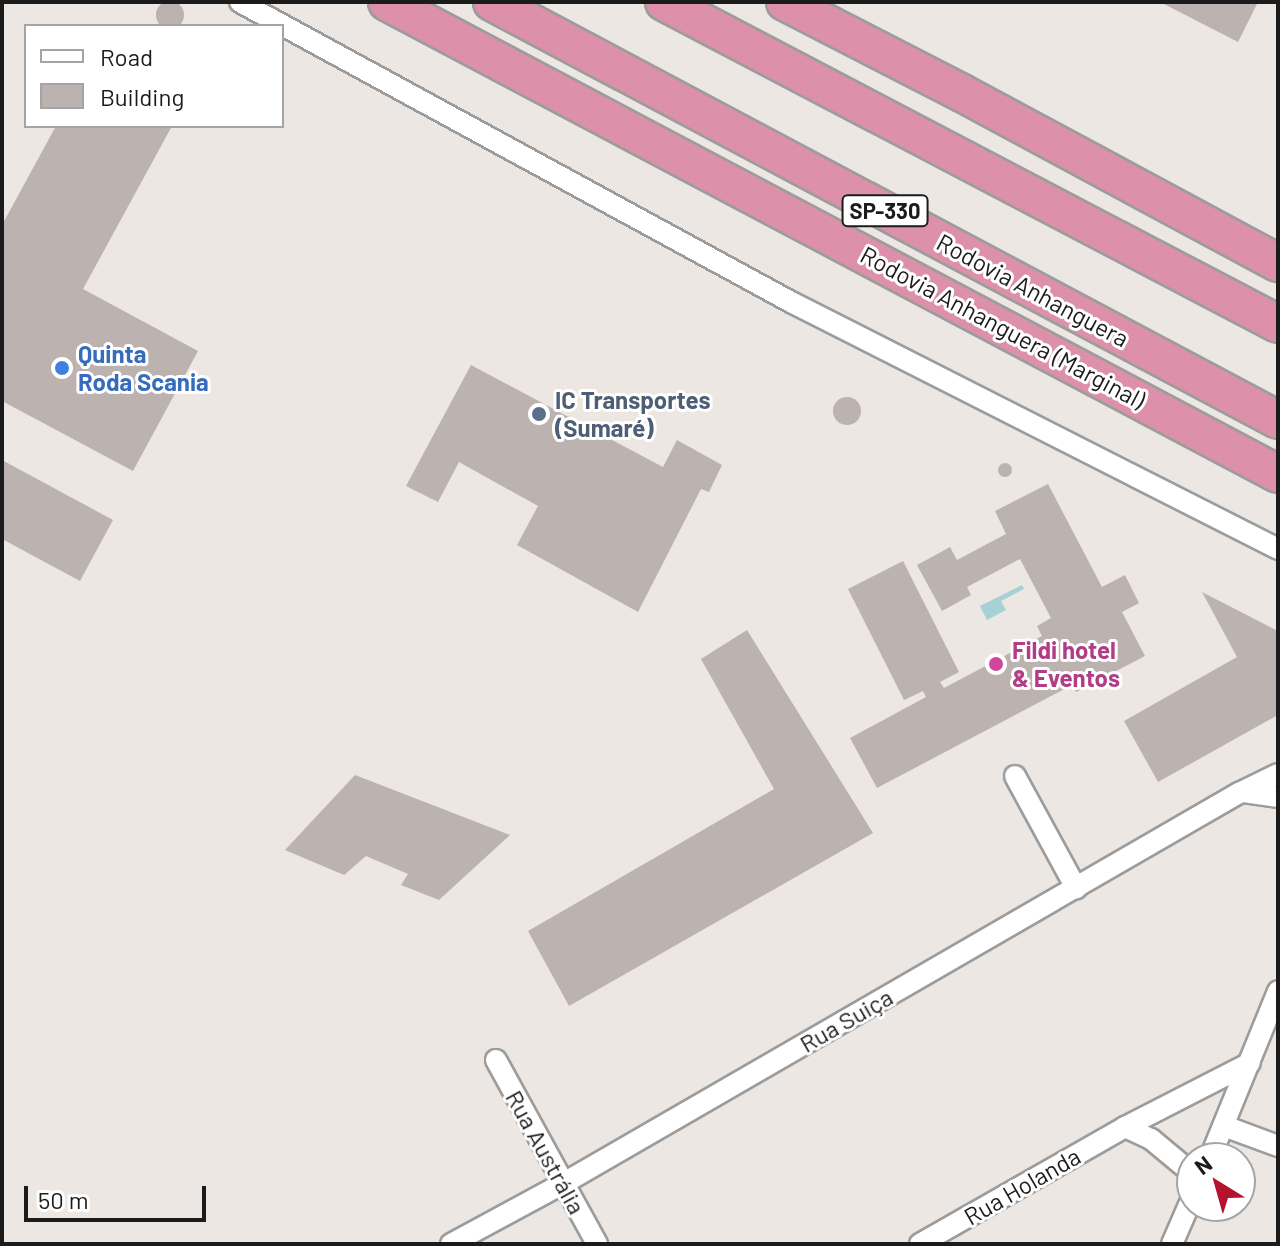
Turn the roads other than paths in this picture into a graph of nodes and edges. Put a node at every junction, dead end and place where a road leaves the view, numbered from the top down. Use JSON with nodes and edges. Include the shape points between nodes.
{"nodes":[{"id":1,"x":240,"y":2,"type":"edge"},
{"id":2,"x":387,"y":2,"type":"edge"},
{"id":3,"x":492,"y":2,"type":"edge"},
{"id":4,"x":664,"y":2,"type":"edge"},
{"id":5,"x":785,"y":2,"type":"edge"},
{"id":6,"x":280,"y":24,"type":"edge"},
{"id":7,"x":284,"y":26,"type":"edge"},
{"id":8,"x":1278,"y":263,"type":"edge"},
{"id":9,"x":1278,"y":324,"type":"edge"},
{"id":10,"x":1278,"y":420,"type":"edge"},
{"id":11,"x":1278,"y":474,"type":"edge"},
{"id":12,"x":1278,"y":549,"type":"edge"},
{"id":13,"x":1278,"y":774,"type":"edge"},
{"id":14,"x":1015,"y":776,"type":"dead end"},
{"id":15,"x":1239,"y":793,"type":"junction"},
{"id":16,"x":1278,"y":797,"type":"edge"},
{"id":17,"x":1076,"y":888,"type":"junction"},
{"id":18,"x":1278,"y":991,"type":"edge"},
{"id":19,"x":496,"y":1060,"type":"dead end"},
{"id":20,"x":1250,"y":1063,"type":"junction"},
{"id":21,"x":1224,"y":1126,"type":"junction"},
{"id":22,"x":1125,"y":1127,"type":"junction"},
{"id":23,"x":1217,"y":1142,"type":"edge"},
{"id":24,"x":1278,"y":1146,"type":"edge"},
{"id":25,"x":1176,"y":1160,"type":"edge"},
{"id":26,"x":564,"y":1183,"type":"junction"},
{"id":27,"x":1182,"y":1222,"type":"edge"},
{"id":28,"x":451,"y":1244,"type":"edge"},
{"id":29,"x":597,"y":1244,"type":"edge"},
{"id":30,"x":920,"y":1244,"type":"edge"},
{"id":31,"x":1172,"y":1244,"type":"edge"}],
"edges":[{"from":1,"to":6,"type":"street"},
{"from":2,"to":11,"type":"highway","name":"Rodovia Anhanguera (Marginal)"},
{"from":3,"to":10,"type":"highway","name":"Rodovia Anhanguera","number":"SP-330"},
{"from":4,"to":9,"type":"highway"},
{"from":5,"to":8,"type":"highway"},
{"from":7,"to":12,"type":"street","via":[[791,302]]},
{"from":13,"to":15,"type":"street","name":"Rua Suiça"},
{"from":14,"to":17,"type":"street"},
{"from":15,"to":16,"type":"street"},
{"from":15,"to":17,"type":"street","name":"Rua Suiça"},
{"from":17,"to":26,"type":"street","name":"Rua Suiça"},
{"from":18,"to":20,"type":"street"},
{"from":19,"to":26,"type":"street","name":"Rua Austrália"},
{"from":20,"to":21,"type":"street"},
{"from":20,"to":22,"type":"street","name":"Rua Holanda"},
{"from":21,"to":23,"type":"street"},
{"from":21,"to":24,"type":"street"},
{"from":22,"to":25,"type":"street"},
{"from":22,"to":30,"type":"street","name":"Rua Holanda"},
{"from":26,"to":28,"type":"street","name":"Rua Suiça"},
{"from":26,"to":29,"type":"street","name":"Rua Austrália"},
{"from":27,"to":31,"type":"street"}]}
